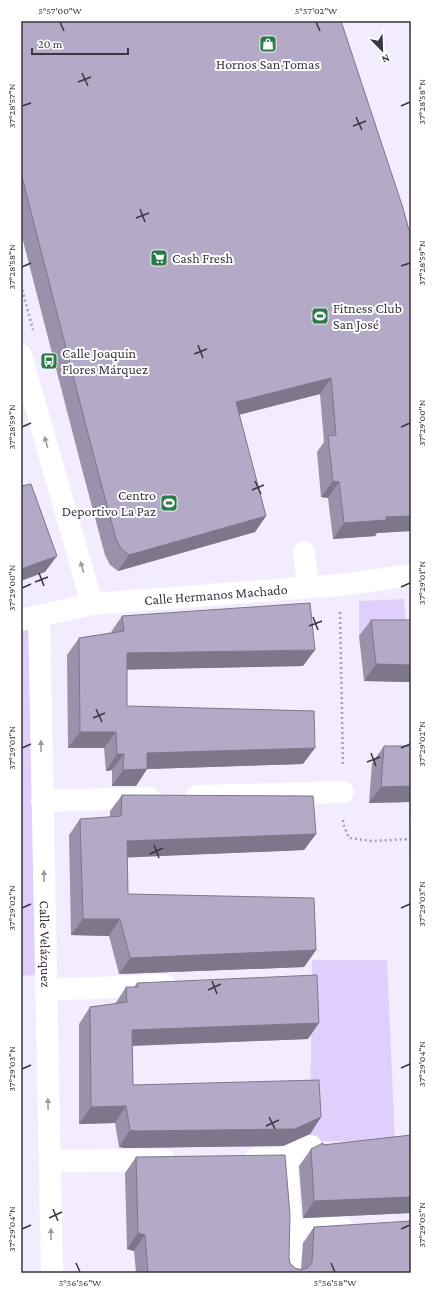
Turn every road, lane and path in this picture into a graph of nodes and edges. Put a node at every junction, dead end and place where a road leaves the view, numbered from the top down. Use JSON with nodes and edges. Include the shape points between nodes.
{"nodes":[{"id":1,"x":21,"y":356,"type":"edge"},
{"id":2,"x":304,"y":552,"type":"dead end"},
{"id":3,"x":411,"y":575,"type":"edge"},
{"id":4,"x":308,"y":587,"type":"junction"},
{"id":5,"x":92,"y":604,"type":"junction"},
{"id":6,"x":30,"y":618,"type":"edge"},
{"id":7,"x":343,"y":792,"type":"dead end"},
{"id":8,"x":42,"y":801,"type":"junction"},
{"id":9,"x":186,"y":984,"type":"edge"},
{"id":10,"x":46,"y":990,"type":"junction"},
{"id":11,"x":310,"y":1146,"type":"dead end"},
{"id":12,"x":286,"y":1158,"type":"junction"},
{"id":13,"x":184,"y":1159,"type":"edge"},
{"id":14,"x":239,"y":1159,"type":"edge"},
{"id":15,"x":50,"y":1161,"type":"junction"},
{"id":16,"x":365,"y":1227,"type":"edge"},
{"id":17,"x":291,"y":1231,"type":"junction"},
{"id":18,"x":52,"y":1273,"type":"edge"},
{"id":19,"x":290,"y":1273,"type":"edge"}],
"edges":[{"from":5,"to":1,"type":"street","one_way":true},
{"from":2,"to":4,"type":"street"},
{"from":3,"to":4,"type":"street","name":"Calle Hermanos Machado"},
{"from":4,"to":5,"type":"street","name":"Calle Hermanos Machado"},
{"from":5,"to":6,"type":"street","name":"Calle Hermanos Machado"},
{"from":8,"to":6,"type":"street","name":"Calle Velázquez","one_way":true},
{"from":7,"to":8,"type":"street"},
{"from":10,"to":8,"type":"street","name":"Calle Velázquez","one_way":true},
{"from":9,"to":10,"type":"street"},
{"from":15,"to":10,"type":"street","name":"Calle Velázquez","one_way":true},
{"from":11,"to":12,"type":"street"},
{"from":12,"to":14,"type":"street"},
{"from":12,"to":17,"type":"street"},
{"from":13,"to":15,"type":"street"},
{"from":18,"to":15,"type":"street","name":"Calle Velázquez","one_way":true},
{"from":16,"to":17,"type":"street"},
{"from":17,"to":19,"type":"street"}]}
